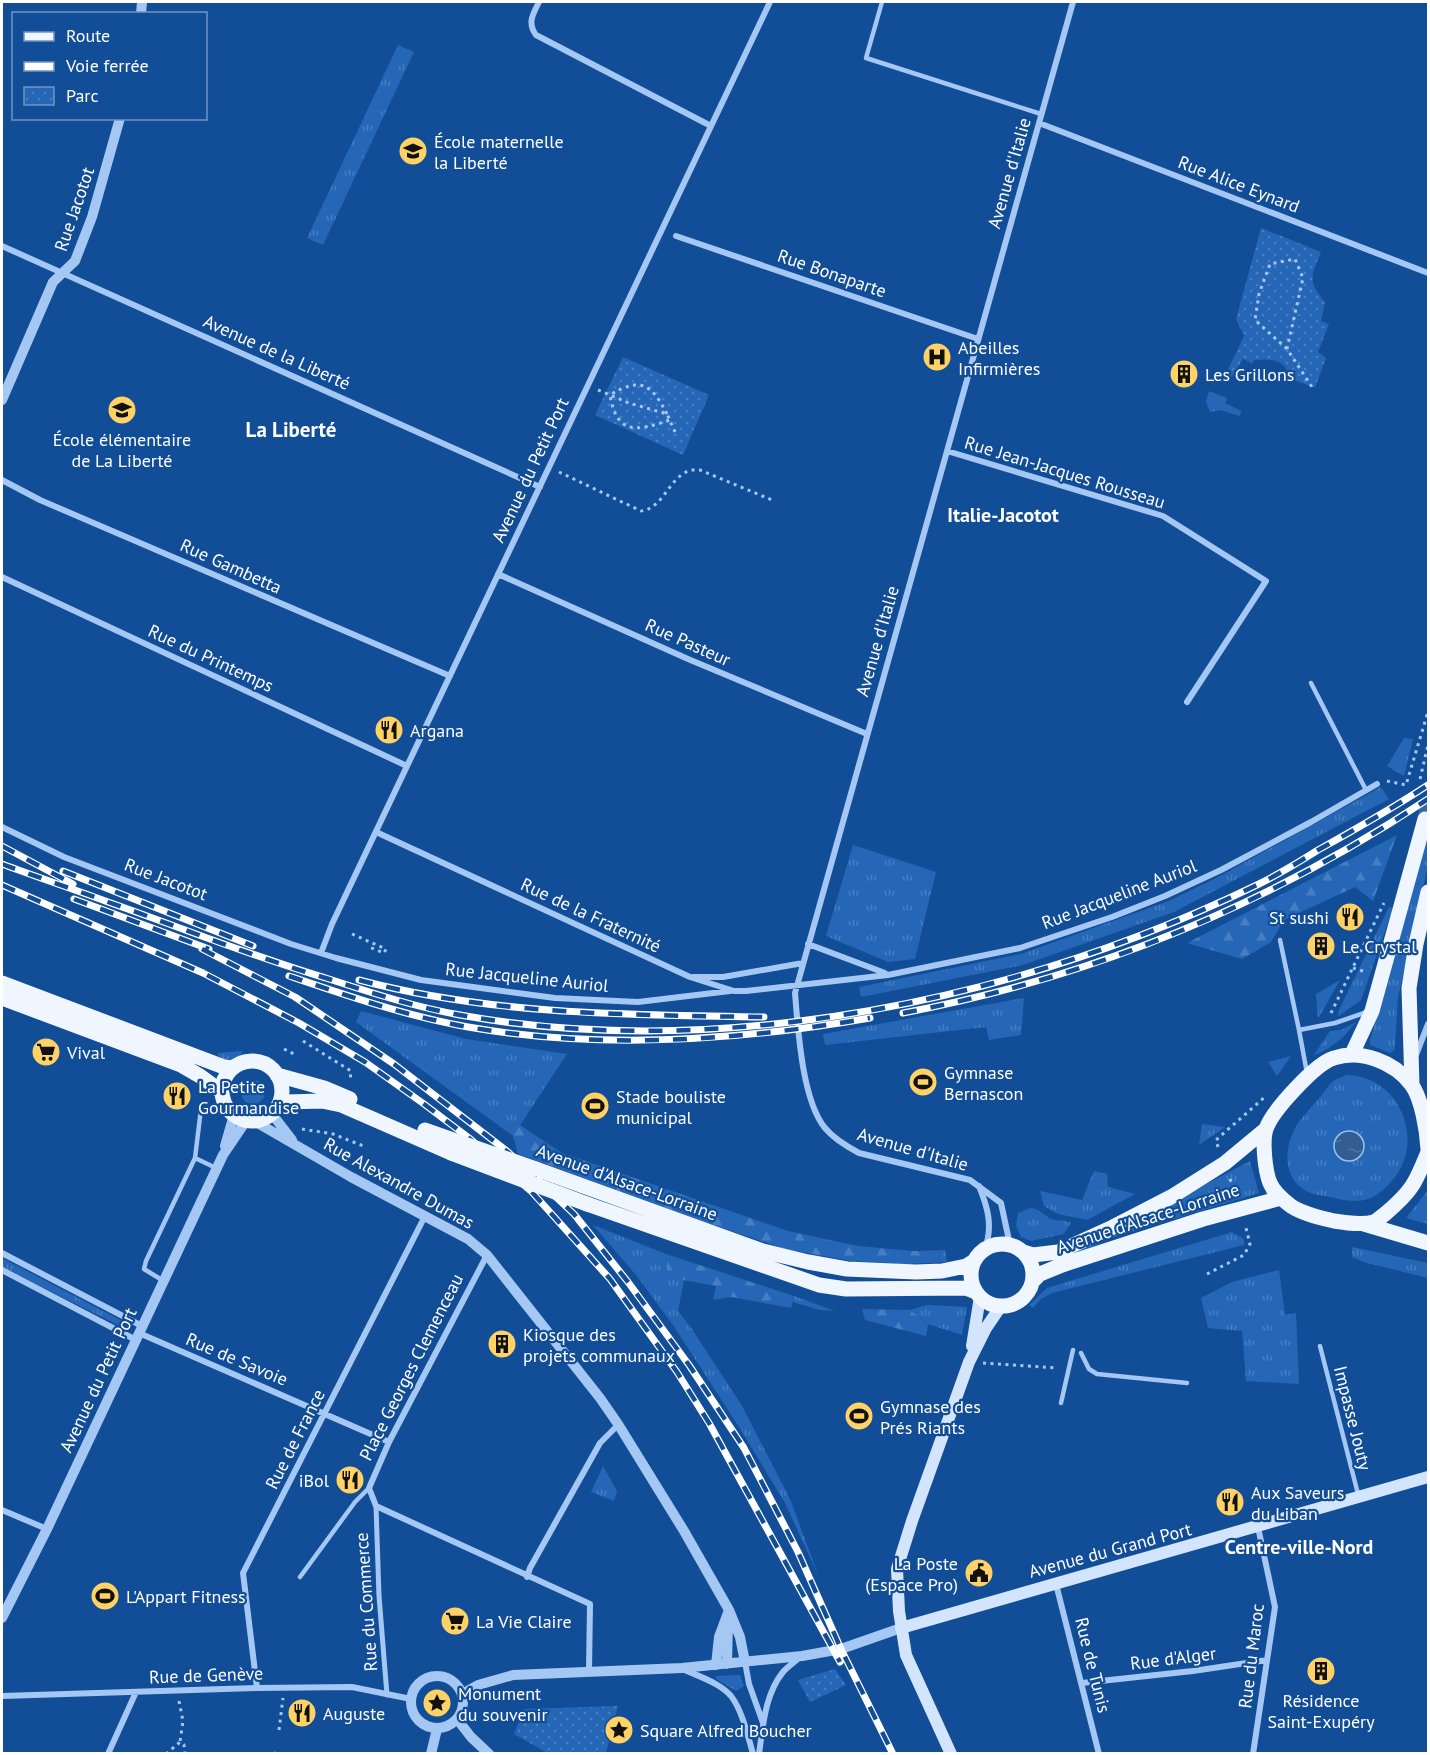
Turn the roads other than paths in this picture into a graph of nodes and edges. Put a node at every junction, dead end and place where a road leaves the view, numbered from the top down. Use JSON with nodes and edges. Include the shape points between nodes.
{"nodes":[{"id":1,"x":539,"y":2,"type":"edge"},
{"id":2,"x":770,"y":2,"type":"edge"},
{"id":3,"x":882,"y":2,"type":"edge"},
{"id":4,"x":1073,"y":2,"type":"edge"},
{"id":5,"x":1041,"y":114,"type":"junction"},
{"id":6,"x":119,"y":120,"type":"edge"},
{"id":7,"x":1039,"y":123,"type":"junction"},
{"id":8,"x":711,"y":126,"type":"junction"},
{"id":9,"x":676,"y":236,"type":"dead end"},
{"id":10,"x":2,"y":246,"type":"edge"},
{"id":11,"x":64,"y":273,"type":"junction"},
{"id":12,"x":1428,"y":273,"type":"edge"},
{"id":13,"x":978,"y":339,"type":"junction"},
{"id":14,"x":2,"y":400,"type":"edge"},
{"id":15,"x":947,"y":451,"type":"junction"},
{"id":16,"x":2,"y":480,"type":"edge"},
{"id":17,"x":540,"y":487,"type":"junction"},
{"id":18,"x":498,"y":574,"type":"junction"},
{"id":19,"x":2,"y":577,"type":"edge"},
{"id":20,"x":450,"y":676,"type":"junction"},
{"id":21,"x":1311,"y":683,"type":"dead end"},
{"id":22,"x":1187,"y":702,"type":"dead end"},
{"id":23,"x":867,"y":734,"type":"junction"},
{"id":24,"x":407,"y":766,"type":"junction"},
{"id":25,"x":1377,"y":784,"type":"road end"},
{"id":26,"x":1366,"y":790,"type":"junction"},
{"id":27,"x":1425,"y":819,"type":"dead end"},
{"id":28,"x":2,"y":827,"type":"edge"},
{"id":29,"x":376,"y":832,"type":"junction"},
{"id":30,"x":1428,"y":892,"type":"edge"},
{"id":31,"x":1280,"y":940,"type":"dead end"},
{"id":32,"x":808,"y":945,"type":"junction"},
{"id":33,"x":321,"y":953,"type":"junction"},
{"id":34,"x":803,"y":963,"type":"junction"},
{"id":35,"x":888,"y":975,"type":"junction"},
{"id":36,"x":690,"y":977,"type":"junction"},
{"id":37,"x":2,"y":982,"type":"edge"},
{"id":38,"x":797,"y":985,"type":"junction"},
{"id":39,"x":734,"y":991,"type":"junction"},
{"id":40,"x":2,"y":998,"type":"edge"},
{"id":41,"x":1372,"y":1011,"type":"junction"},
{"id":42,"x":1428,"y":1024,"type":"edge"},
{"id":43,"x":1299,"y":1029,"type":"junction"},
{"id":44,"x":1352,"y":1054,"type":"junction"},
{"id":45,"x":1411,"y":1067,"type":"junction"},
{"id":46,"x":233,"y":1068,"type":"junction"},
{"id":47,"x":277,"y":1075,"type":"junction"},
{"id":48,"x":1308,"y":1076,"type":"junction"},
{"id":49,"x":1412,"y":1085,"type":"junction"},
{"id":50,"x":222,"y":1092,"type":"junction"},
{"id":51,"x":201,"y":1109,"type":"dead end"},
{"id":52,"x":275,"y":1109,"type":"junction"},
{"id":53,"x":245,"y":1119,"type":"junction"},
{"id":54,"x":1266,"y":1129,"type":"junction"},
{"id":55,"x":298,"y":1147,"type":"junction"},
{"id":56,"x":195,"y":1158,"type":"junction"},
{"id":57,"x":1427,"y":1158,"type":"edge"},
{"id":58,"x":216,"y":1168,"type":"junction"},
{"id":59,"x":979,"y":1186,"type":"junction"},
{"id":60,"x":1281,"y":1198,"type":"junction"},
{"id":61,"x":425,"y":1216,"type":"junction"},
{"id":62,"x":1368,"y":1222,"type":"junction"},
{"id":63,"x":1428,"y":1234,"type":"edge"},
{"id":64,"x":1428,"y":1243,"type":"edge"},
{"id":65,"x":1016,"y":1248,"type":"junction"},
{"id":66,"x":985,"y":1249,"type":"junction"},
{"id":67,"x":2,"y":1253,"type":"edge"},
{"id":68,"x":484,"y":1253,"type":"junction"},
{"id":69,"x":974,"y":1261,"type":"junction"},
{"id":70,"x":2,"y":1270,"type":"edge"},
{"id":71,"x":163,"y":1281,"type":"junction"},
{"id":72,"x":1032,"y":1282,"type":"junction"},
{"id":73,"x":978,"y":1294,"type":"junction"},
{"id":74,"x":1001,"y":1306,"type":"junction"},
{"id":75,"x":139,"y":1333,"type":"junction"},
{"id":76,"x":1320,"y":1346,"type":"dead end"},
{"id":77,"x":1072,"y":1350,"type":"dead end"},
{"id":78,"x":1081,"y":1353,"type":"dead end"},
{"id":79,"x":969,"y":1362,"type":"junction"},
{"id":80,"x":1187,"y":1383,"type":"dead end"},
{"id":81,"x":1061,"y":1403,"type":"dead end"},
{"id":82,"x":326,"y":1414,"type":"junction"},
{"id":83,"x":618,"y":1425,"type":"junction"},
{"id":84,"x":389,"y":1442,"type":"junction"},
{"id":85,"x":1428,"y":1477,"type":"edge"},
{"id":86,"x":369,"y":1488,"type":"junction"},
{"id":87,"x":1359,"y":1497,"type":"junction"},
{"id":88,"x":376,"y":1506,"type":"junction"},
{"id":89,"x":2,"y":1510,"type":"edge"},
{"id":90,"x":1258,"y":1527,"type":"junction"},
{"id":91,"x":47,"y":1529,"type":"junction"},
{"id":92,"x":300,"y":1577,"type":"dead end"},
{"id":93,"x":527,"y":1577,"type":"junction"},
{"id":94,"x":1056,"y":1583,"type":"junction"},
{"id":95,"x":729,"y":1610,"type":"junction"},
{"id":96,"x":2,"y":1618,"type":"edge"},
{"id":97,"x":901,"y":1628,"type":"junction"},
{"id":98,"x":802,"y":1656,"type":"junction"},
{"id":99,"x":1267,"y":1660,"type":"junction"},
{"id":100,"x":745,"y":1662,"type":"junction"},
{"id":101,"x":722,"y":1665,"type":"junction"},
{"id":102,"x":682,"y":1668,"type":"junction"},
{"id":103,"x":589,"y":1671,"type":"junction"},
{"id":104,"x":1082,"y":1683,"type":"junction"},
{"id":105,"x":257,"y":1688,"type":"junction"},
{"id":106,"x":136,"y":1692,"type":"junction"},
{"id":107,"x":462,"y":1694,"type":"junction"},
{"id":108,"x":387,"y":1695,"type":"junction"},
{"id":109,"x":2,"y":1696,"type":"edge"},
{"id":110,"x":411,"y":1699,"type":"junction"},
{"id":111,"x":457,"y":1719,"type":"junction"},
{"id":112,"x":763,"y":1724,"type":"junction"},
{"id":113,"x":436,"y":1729,"type":"junction"},
{"id":114,"x":108,"y":1754,"type":"edge"},
{"id":115,"x":431,"y":1754,"type":"edge"},
{"id":116,"x":489,"y":1754,"type":"edge"},
{"id":117,"x":753,"y":1754,"type":"edge"},
{"id":118,"x":759,"y":1754,"type":"edge"},
{"id":119,"x":951,"y":1754,"type":"edge"},
{"id":120,"x":1099,"y":1754,"type":"edge"},
{"id":121,"x":1253,"y":1754,"type":"edge"}],
"edges":[{"from":1,"to":8,"type":"street","via":[[531,18],[536,35]]},
{"from":2,"to":8,"type":"street","name":"Avenue du Petit Port"},
{"from":3,"to":5,"type":"lane","via":[[867,58]]},
{"from":4,"to":5,"type":"street","name":"Avenue d'Italie"},
{"from":5,"to":7,"type":"street","name":"Avenue d'Italie"},
{"from":6,"to":11,"type":"street","name":"Rue Jacotot","via":[[88,228],[75,261]]},
{"from":7,"to":12,"type":"street","name":"Rue Alice Eynard"},
{"from":7,"to":13,"type":"street","name":"Avenue d'Italie"},
{"from":8,"to":17,"type":"street","name":"Avenue du Petit Port"},
{"from":9,"to":13,"type":"street","name":"Rue Bonaparte"},
{"from":10,"to":11,"type":"street","name":"Avenue de la Liberté"},
{"from":11,"to":14,"type":"street","name":"Rue Jacotot","via":[[53,282]]},
{"from":11,"to":17,"type":"street","name":"Avenue de la Liberté"},
{"from":13,"to":15,"type":"street","name":"Avenue d'Italie"},
{"from":15,"to":22,"type":"street","name":"Rue Jean-Jacques Rousseau","via":[[1163,516],[1266,581]]},
{"from":15,"to":23,"type":"street","name":"Avenue d'Italie"},
{"from":16,"to":20,"type":"street","name":"Rue Gambetta","via":[[40,500]]},
{"from":17,"to":18,"type":"street","name":"Avenue du Petit Port"},
{"from":18,"to":20,"type":"street","name":"Avenue du Petit Port"},
{"from":18,"to":23,"type":"street","name":"Rue Pasteur"},
{"from":19,"to":24,"type":"street","name":"Rue du Printemps"},
{"from":20,"to":24,"type":"street","name":"Avenue du Petit Port"},
{"from":21,"to":26,"type":"lane"},
{"from":23,"to":32,"type":"street","name":"Avenue d'Italie"},
{"from":24,"to":29,"type":"street","name":"Avenue du Petit Port"},
{"from":25,"to":26,"type":"street","name":"Rue Jacqueline Auriol"},
{"from":26,"to":35,"type":"street","name":"Rue Jacqueline Auriol","via":[[1221,870],[1123,913],[1020,948]]},
{"from":27,"to":41,"type":"main road"},
{"from":28,"to":33,"type":"street","name":"Rue Jacotot","via":[[64,857]]},
{"from":29,"to":33,"type":"street","name":"Avenue du Petit Port"},
{"from":29,"to":36,"type":"street","name":"Rue de la Fraternité"},
{"from":30,"to":45,"type":"main road","via":[[1409,988]]},
{"from":31,"to":43,"type":"lane"},
{"from":32,"to":34,"type":"street","name":"Avenue d'Italie"},
{"from":32,"to":35,"type":"street"},
{"from":33,"to":39,"type":"street","name":"Rue Jacqueline Auriol","via":[[421,980],[555,998],[638,1002]]},
{"from":34,"to":36,"type":"street","name":"Rue de la Fraternité","via":[[723,977]]},
{"from":34,"to":38,"type":"street","name":"Avenue d'Italie"},
{"from":35,"to":38,"type":"street","name":"Rue Jacqueline Auriol"},
{"from":36,"to":39,"type":"street","name":"Rue Jacqueline Auriol"},
{"from":37,"to":46,"type":"main road"},
{"from":38,"to":39,"type":"street","name":"Rue Jacqueline Auriol"},
{"from":38,"to":59,"type":"street","name":"Avenue d'Italie","via":[[806,1077],[816,1113],[824,1126],[859,1153],[961,1177]]},
{"from":40,"to":50,"type":"main road","via":[[181,1065]]},
{"from":41,"to":43,"type":"lane"},
{"from":41,"to":44,"type":"main road"},
{"from":42,"to":45,"type":"street"},
{"from":43,"to":48,"type":"lane"},
{"from":44,"to":48,"type":"main road","via":[[1332,1058]]},
{"from":44,"to":49,"type":"main road","via":[[1375,1058]]},
{"from":45,"to":49,"type":"main road"},
{"from":46,"to":47,"type":"main road","via":[[251,1061]]},
{"from":46,"to":50,"type":"main road"},
{"from":47,"to":52,"type":"main road","via":[[282,1094]]},
{"from":47,"to":69,"type":"main road","name":"Avenue d'Alsace-Lorraine","bridge":true,"via":[[324,1088],[425,1130],[747,1245],[808,1262],[847,1269],[916,1272],[942,1271]]},
{"from":48,"to":54,"type":"main road"},
{"from":49,"to":57,"type":"main road","via":[[1425,1121]]},
{"from":50,"to":53,"type":"main road","via":[[224,1101]]},
{"from":51,"to":56,"type":"lane"},
{"from":52,"to":53,"type":"main road","via":[[263,1119]]},
{"from":52,"to":55,"type":"street","name":"Rue Alexandre Dumas","via":[[284,1131]]},
{"from":52,"to":73,"type":"main road","name":"Avenue d'Alsace-Lorraine","bridge":true,"via":[[286,1102],[331,1102],[451,1153],[819,1285],[852,1289],[966,1288]]},
{"from":53,"to":55,"type":"street","name":"Rue Alexandre Dumas"},
{"from":53,"to":58,"type":"street","name":"Avenue du Petit Port"},
{"from":54,"to":60,"type":"main road","via":[[1270,1183]]},
{"from":54,"to":65,"type":"main road","name":"Avenue d'Alsace-Lorraine","via":[[1225,1163],[1113,1227],[1058,1252],[1033,1255]]},
{"from":55,"to":61,"type":"street","name":"Rue Alexandre Dumas"},
{"from":56,"to":58,"type":"lane"},
{"from":56,"to":71,"type":"lane","via":[[146,1261],[144,1269]]},
{"from":57,"to":62,"type":"main road","via":[[1418,1180],[1402,1201]]},
{"from":58,"to":71,"type":"street","name":"Avenue du Petit Port"},
{"from":59,"to":65,"type":"street","name":"Avenue d'Italie","via":[[1001,1203]]},
{"from":59,"to":66,"type":"street","name":"Avenue d'Italie","via":[[990,1224]]},
{"from":60,"to":62,"type":"main road","via":[[1299,1211],[1330,1220]]},
{"from":60,"to":72,"type":"main road","name":"Avenue d'Alsace-Lorraine","via":[[1062,1265],[1040,1274]]},
{"from":61,"to":68,"type":"street","name":"Rue Alexandre Dumas","via":[[468,1239]]},
{"from":61,"to":82,"type":"street","name":"Rue de France"},
{"from":62,"to":63,"type":"main road"},
{"from":62,"to":64,"type":"main road"},
{"from":65,"to":66,"type":"main road","via":[[993,1245]]},
{"from":65,"to":72,"type":"main road","via":[[1030,1261]]},
{"from":66,"to":69,"type":"main road"},
{"from":67,"to":75,"type":"street"},
{"from":68,"to":83,"type":"street"},
{"from":68,"to":84,"type":"street","name":"Place Georges Clemenceau"},
{"from":69,"to":73,"type":"main road","via":[[972,1282]]},
{"from":70,"to":75,"type":"street"},
{"from":71,"to":75,"type":"street","name":"Avenue du Petit Port"},
{"from":72,"to":74,"type":"main road","via":[[1021,1300]]},
{"from":73,"to":74,"type":"main road","via":[[986,1302]]},
{"from":73,"to":79,"type":"main road"},
{"from":74,"to":79,"type":"main road"},
{"from":75,"to":82,"type":"street","name":"Rue de Savoie"},
{"from":75,"to":91,"type":"street","name":"Avenue du Petit Port"},
{"from":76,"to":87,"type":"lane","name":"Impasse Jouty"},
{"from":77,"to":81,"type":"lane"},
{"from":78,"to":80,"type":"lane","via":[[1089,1369],[1097,1374]]},
{"from":79,"to":97,"type":"main road","via":[[897,1569]]},
{"from":82,"to":84,"type":"street","name":"Rue de Savoie"},
{"from":82,"to":105,"type":"street","name":"Rue de France","via":[[243,1573]]},
{"from":83,"to":93,"type":"street","via":[[600,1443]]},
{"from":83,"to":95,"type":"street"},
{"from":84,"to":86,"type":"street","name":"Place Georges Clemenceau"},
{"from":85,"to":87,"type":"main road","name":"Avenue du Grand Port"},
{"from":86,"to":88,"type":"street","name":"Place Georges Clemenceau"},
{"from":86,"to":92,"type":"lane"},
{"from":87,"to":90,"type":"main road","name":"Avenue du Grand Port"},
{"from":88,"to":93,"type":"street"},
{"from":88,"to":108,"type":"street","name":"Rue du Commerce"},
{"from":89,"to":91,"type":"street"},
{"from":90,"to":94,"type":"main road","name":"Avenue du Grand Port"},
{"from":90,"to":99,"type":"street","name":"Rue du Maroc","via":[[1275,1607]]},
{"from":91,"to":96,"type":"street","name":"Avenue du Petit Port"},
{"from":93,"to":103,"type":"street","via":[[590,1604]]},
{"from":94,"to":97,"type":"main road","name":"Avenue du Grand Port"},
{"from":94,"to":104,"type":"street","name":"Rue de Tunis"},
{"from":95,"to":100,"type":"street"},
{"from":95,"to":101,"type":"street"},
{"from":97,"to":98,"type":"street","name":"Avenue du Grand Port","via":[[841,1649]]},
{"from":97,"to":119,"type":"main road","via":[[906,1655]]},
{"from":98,"to":100,"type":"street"},
{"from":98,"to":112,"type":"street","via":[[783,1672],[772,1689]]},
{"from":99,"to":104,"type":"street","name":"Rue d'Alger"},
{"from":99,"to":121,"type":"street","name":"Rue du Maroc"},
{"from":100,"to":101,"type":"street"},
{"from":100,"to":112,"type":"street"},
{"from":101,"to":102,"type":"street"},
{"from":102,"to":103,"type":"street"},
{"from":102,"to":117,"type":"street","via":[[731,1696]]},
{"from":103,"to":107,"type":"street","via":[[513,1675]]},
{"from":104,"to":120,"type":"street","name":"Rue de Tunis"},
{"from":105,"to":106,"type":"street","name":"Rue de Genève"},
{"from":105,"to":108,"type":"street","name":"Rue de Genève","via":[[352,1687]]},
{"from":106,"to":109,"type":"street","name":"Rue de Genève"},
{"from":106,"to":114,"type":"street"},
{"from":107,"to":110,"type":"street","via":[[457,1685],[439,1676],[421,1682]]},
{"from":107,"to":111,"type":"street"},
{"from":108,"to":110,"type":"street","name":"Rue de Genève"},
{"from":110,"to":113,"type":"street","via":[[417,1719]]},
{"from":111,"to":113,"type":"street"},
{"from":111,"to":116,"type":"street"},
{"from":112,"to":118,"type":"street"},
{"from":113,"to":115,"type":"street"}]}
